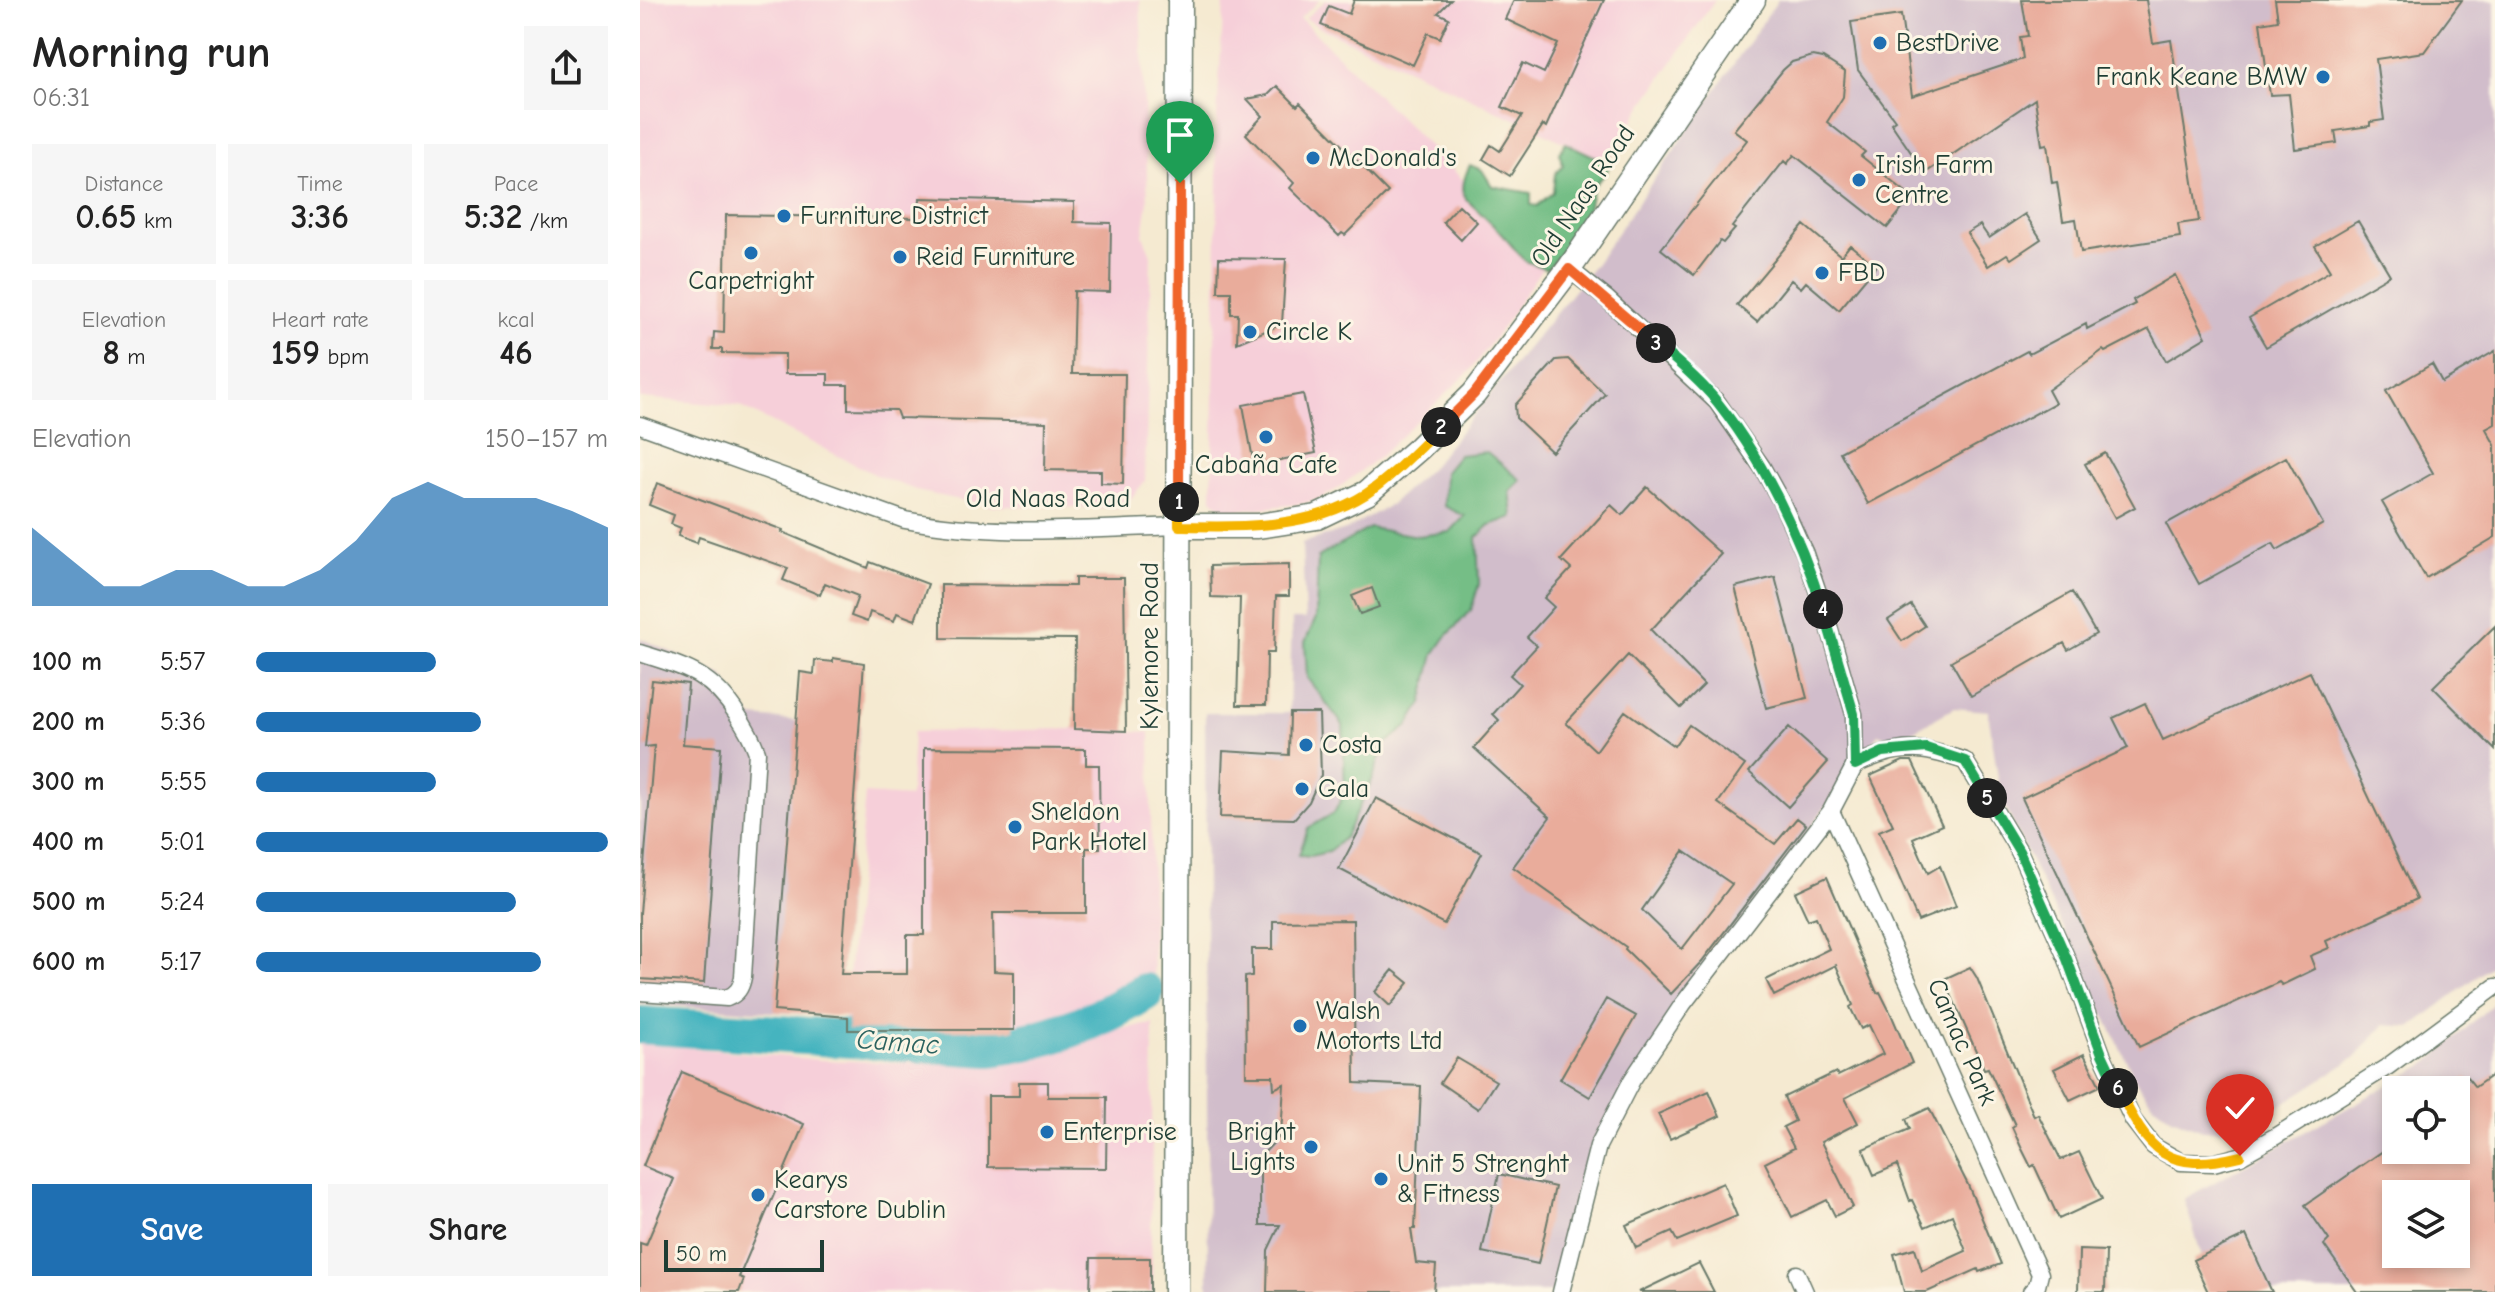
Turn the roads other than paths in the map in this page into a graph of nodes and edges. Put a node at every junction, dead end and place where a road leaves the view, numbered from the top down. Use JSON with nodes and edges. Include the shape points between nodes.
{"nodes":[{"id":1,"x":1180,"y":0,"type":"edge"},
{"id":2,"x":1753,"y":0,"type":"edge"},
{"id":3,"x":1569,"y":269,"type":"junction"},
{"id":4,"x":640,"y":425,"type":"edge"},
{"id":5,"x":1179,"y":526,"type":"junction"},
{"id":6,"x":640,"y":653,"type":"edge"},
{"id":7,"x":1855,"y":765,"type":"junction"},
{"id":8,"x":1831,"y":811,"type":"junction"},
{"id":9,"x":2495,"y":987,"type":"edge"},
{"id":10,"x":640,"y":992,"type":"edge"},
{"id":11,"x":1797,"y":1274,"type":"dead end"},
{"id":12,"x":2038,"y":1290,"type":"edge"},
{"id":13,"x":1176,"y":1292,"type":"edge"},
{"id":14,"x":1561,"y":1292,"type":"edge"},
{"id":15,"x":1805,"y":1292,"type":"edge"}],
"edges":[{"from":1,"to":5,"type":"main road","name":"Kylemore Road"},
{"from":2,"to":3,"type":"main road","name":"Old Naas Road"},
{"from":3,"to":5,"type":"main road","name":"Old Naas Road","via":[[1474,394],[1367,493],[1317,517],[1258,526]]},
{"from":3,"to":7,"type":"street","via":[[1717,402],[1769,479],[1805,554],[1826,616],[1854,714]]},
{"from":4,"to":5,"type":"street","name":"Old Naas Road","via":[[930,525],[1021,531]]},
{"from":5,"to":13,"type":"main road","name":"Kylemore Road"},
{"from":6,"to":10,"type":"street","via":[[685,667],[712,683],[726,696],[757,752],[739,989],[727,998]]},
{"from":7,"to":8,"type":"street"},
{"from":7,"to":9,"type":"street","via":[[1883,752],[1926,748],[1965,761],[2019,851],[2133,1120],[2153,1146],[2181,1162],[2213,1163],[2240,1156],[2276,1136],[2387,1067]]},
{"from":8,"to":12,"type":"street","name":"Camac Park","via":[[2040,1274]]},
{"from":8,"to":14,"type":"street","via":[[1683,1004],[1632,1080],[1598,1146]]},
{"from":11,"to":15,"type":"street"}]}
